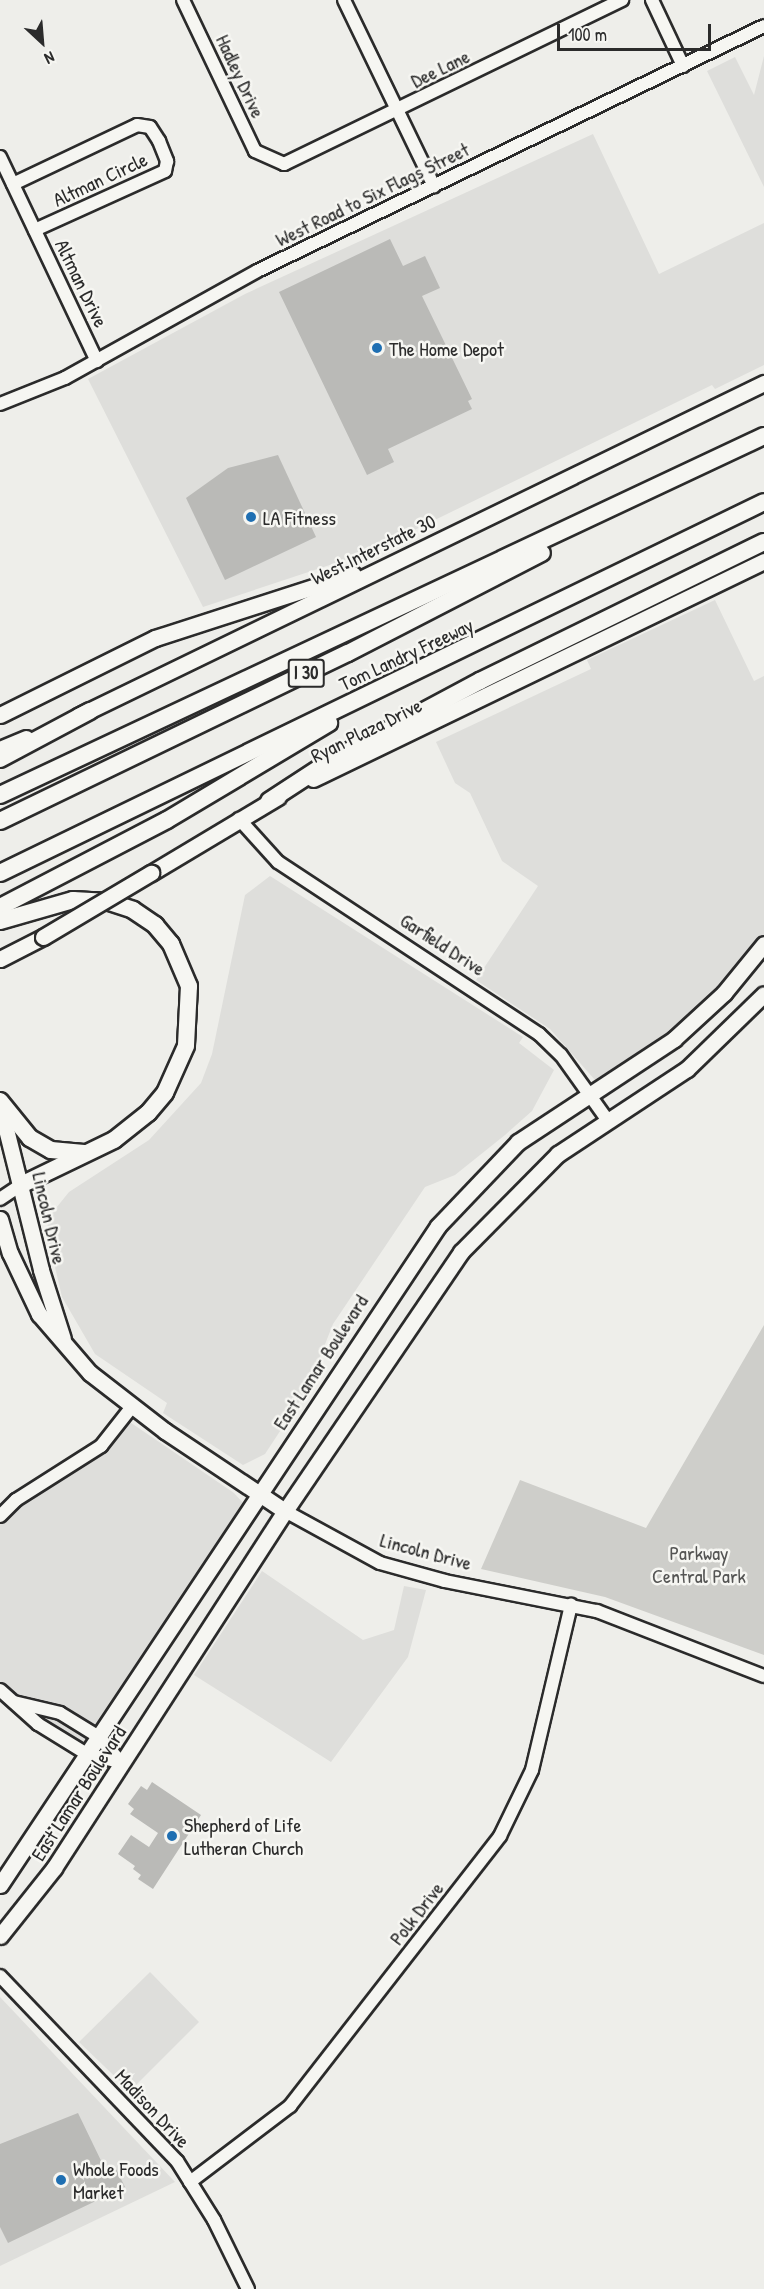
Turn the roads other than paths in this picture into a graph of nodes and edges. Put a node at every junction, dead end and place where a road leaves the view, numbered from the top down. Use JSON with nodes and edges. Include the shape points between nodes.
{"nodes":[{"id":1,"x":183,"y":0,"type":"edge"},
{"id":2,"x":344,"y":0,"type":"edge"},
{"id":3,"x":622,"y":0,"type":"edge"},
{"id":4,"x":652,"y":0,"type":"edge"},
{"id":5,"x":764,"y":26,"type":"edge"},
{"id":6,"x":683,"y":66,"type":"junction"},
{"id":7,"x":396,"y":111,"type":"junction"},
{"id":8,"x":0,"y":158,"type":"edge"},
{"id":9,"x":272,"y":162,"type":"joint"},
{"id":10,"x":13,"y":184,"type":"junction"},
{"id":11,"x":434,"y":186,"type":"junction"},
{"id":12,"x":35,"y":230,"type":"junction"},
{"id":13,"x":98,"y":361,"type":"junction"},
{"id":14,"x":764,"y":383,"type":"edge"},
{"id":15,"x":0,"y":404,"type":"edge"},
{"id":16,"x":764,"y":436,"type":"edge"},
{"id":17,"x":764,"y":502,"type":"edge"},
{"id":18,"x":605,"y":511,"type":"junction"},
{"id":19,"x":764,"y":542,"type":"edge"},
{"id":20,"x":764,"y":561,"type":"edge"},
{"id":21,"x":391,"y":563,"type":"junction"},
{"id":22,"x":400,"y":681,"type":"junction"},
{"id":23,"x":90,"y":711,"type":"junction"},
{"id":24,"x":0,"y":715,"type":"edge"},
{"id":25,"x":0,"y":749,"type":"edge"},
{"id":26,"x":0,"y":759,"type":"edge"},
{"id":27,"x":0,"y":795,"type":"edge"},
{"id":28,"x":269,"y":801,"type":"junction"},
{"id":29,"x":239,"y":819,"type":"junction"},
{"id":30,"x":0,"y":820,"type":"edge"},
{"id":31,"x":0,"y":873,"type":"edge"},
{"id":32,"x":0,"y":907,"type":"edge"},
{"id":33,"x":0,"y":921,"type":"edge"},
{"id":34,"x":764,"y":944,"type":"edge"},
{"id":35,"x":2,"y":959,"type":"edge"},
{"id":36,"x":764,"y":994,"type":"edge"},
{"id":37,"x":589,"y":1094,"type":"junction"},
{"id":38,"x":0,"y":1103,"type":"edge"},
{"id":39,"x":608,"y":1122,"type":"junction"},
{"id":40,"x":88,"y":1152,"type":"junction"},
{"id":41,"x":21,"y":1185,"type":"junction"},
{"id":42,"x":0,"y":1199,"type":"edge"},
{"id":43,"x":0,"y":1219,"type":"edge"},
{"id":44,"x":5,"y":1250,"type":"edge"},
{"id":45,"x":63,"y":1339,"type":"junction"},
{"id":46,"x":131,"y":1408,"type":"junction"},
{"id":47,"x":259,"y":1494,"type":"junction"},
{"id":48,"x":285,"y":1511,"type":"junction"},
{"id":49,"x":0,"y":1516,"type":"edge"},
{"id":50,"x":571,"y":1605,"type":"junction"},
{"id":51,"x":764,"y":1676,"type":"edge"},
{"id":52,"x":0,"y":1690,"type":"edge"},
{"id":53,"x":13,"y":1702,"type":"junction"},
{"id":54,"x":99,"y":1737,"type":"junction"},
{"id":55,"x":87,"y":1754,"type":"junction"},
{"id":56,"x":122,"y":1763,"type":"junction"},
{"id":57,"x":0,"y":1885,"type":"edge"},
{"id":58,"x":0,"y":1936,"type":"edge"},
{"id":59,"x":0,"y":1976,"type":"edge"},
{"id":60,"x":190,"y":2182,"type":"junction"},
{"id":61,"x":248,"y":2289,"type":"edge"}],
"edges":[{"from":1,"to":9,"type":"street","name":"Hadley Drive","via":[[255,151]]},
{"from":2,"to":7,"type":"street"},
{"from":3,"to":7,"type":"street","name":"Dee Lane"},
{"from":4,"to":6,"type":"street"},
{"from":5,"to":6,"type":"street","name":"West Road to Six Flags Street"},
{"from":6,"to":11,"type":"street","name":"West Road to Six Flags Street"},
{"from":7,"to":9,"type":"street","name":"Dee Lane","via":[[294,162]]},
{"from":7,"to":11,"type":"street"},
{"from":8,"to":10,"type":"street","name":"Altman Drive"},
{"from":10,"to":12,"type":"street","name":"Altman Drive"},
{"from":10,"to":12,"type":"street","name":"Altman Circle","via":[[137,125],[150,128],[159,141],[167,161],[165,171]]},
{"from":11,"to":13,"type":"street","name":"West Road to Six Flags Street","via":[[257,271]]},
{"from":12,"to":13,"type":"street","name":"Altman Drive"},
{"from":13,"to":15,"type":"street","name":"West Road to Six Flags Street"},
{"from":14,"to":21,"type":"main road","name":"West Interstate 30"},
{"from":16,"to":18,"type":"highway","number":"I 30"},
{"from":17,"to":22,"type":"highway","name":"Tom Landry Freeway","number":"I 30"},
{"from":18,"to":27,"type":"highway","number":"I 30"},
{"from":18,"to":30,"type":"highway","number":"I 30","via":[[556,546],[348,653]]},
{"from":19,"to":28,"type":"highway","via":[[480,681],[332,760]]},
{"from":20,"to":28,"type":"main road","name":"Ryan Plaza Drive"},
{"from":21,"to":23,"type":"main road","name":"West Interstate 30"},
{"from":21,"to":24,"type":"main road","via":[[154,638]]},
{"from":22,"to":31,"type":"highway","name":"Tom Landry Freeway","number":"I 30"},
{"from":22,"to":32,"type":"highway","via":[[168,820]]},
{"from":23,"to":25,"type":"main road","name":"West Interstate 30"},
{"from":23,"to":26,"type":"highway"},
{"from":28,"to":29,"type":"main road","name":"Ryan Plaza Drive"},
{"from":29,"to":35,"type":"main road","name":"Ryan Plaza Drive","bridge":true},
{"from":29,"to":37,"type":"street","name":"Garfield Drive","via":[[278,862],[527,1024],[552,1045]]},
{"from":33,"to":40,"type":"highway","via":[[73,900],[109,902],[155,925],[181,962],[190,1008],[178,1068],[148,1113],[129,1130]]},
{"from":34,"to":37,"type":"main road","name":"East Lamar Boulevard","via":[[724,993],[674,1039]]},
{"from":36,"to":39,"type":"main road","name":"East Lamar Boulevard","via":[[687,1069]]},
{"from":37,"to":39,"type":"street","name":"Garfield Drive"},
{"from":37,"to":47,"type":"main road","name":"East Lamar Boulevard","via":[[518,1142],[438,1226]]},
{"from":38,"to":40,"type":"highway","via":[[30,1138],[51,1150]]},
{"from":38,"to":41,"type":"main road","name":"Lincoln Drive"},
{"from":39,"to":48,"type":"main road","name":"East Lamar Boulevard","via":[[543,1167],[460,1252]]},
{"from":40,"to":41,"type":"highway"},
{"from":41,"to":42,"type":"street"},
{"from":41,"to":45,"type":"main road","name":"Lincoln Drive"},
{"from":43,"to":44,"type":"main road","name":"Lincoln Drive"},
{"from":44,"to":45,"type":"main road","name":"Lincoln Drive","via":[[39,1314]]},
{"from":45,"to":46,"type":"main road","name":"Lincoln Drive","via":[[90,1373]]},
{"from":46,"to":47,"type":"main road","name":"Lincoln Drive"},
{"from":46,"to":49,"type":"street","via":[[101,1446],[16,1500]]},
{"from":47,"to":48,"type":"main road","name":"Lincoln Drive"},
{"from":47,"to":54,"type":"main road","name":"East Lamar Boulevard"},
{"from":48,"to":50,"type":"street","name":"Lincoln Drive","via":[[352,1549],[405,1571]]},
{"from":48,"to":56,"type":"main road","name":"East Lamar Boulevard"},
{"from":50,"to":51,"type":"street","name":"Lincoln Drive","via":[[657,1631]]},
{"from":50,"to":60,"type":"street","name":"Polk Drive","via":[[532,1770],[500,1836],[290,2106]]},
{"from":52,"to":53,"type":"street"},
{"from":53,"to":54,"type":"street","via":[[60,1713]]},
{"from":53,"to":55,"type":"street"},
{"from":54,"to":55,"type":"main road","name":"East Lamar Boulevard"},
{"from":54,"to":56,"type":"street"},
{"from":55,"to":56,"type":"street"},
{"from":55,"to":57,"type":"main road","name":"East Lamar Boulevard"},
{"from":56,"to":58,"type":"main road","name":"East Lamar Boulevard","via":[[54,1868]]},
{"from":59,"to":60,"type":"street","name":"Madison Drive","via":[[151,2129]]},
{"from":60,"to":61,"type":"street","name":"Madison Drive"}]}
